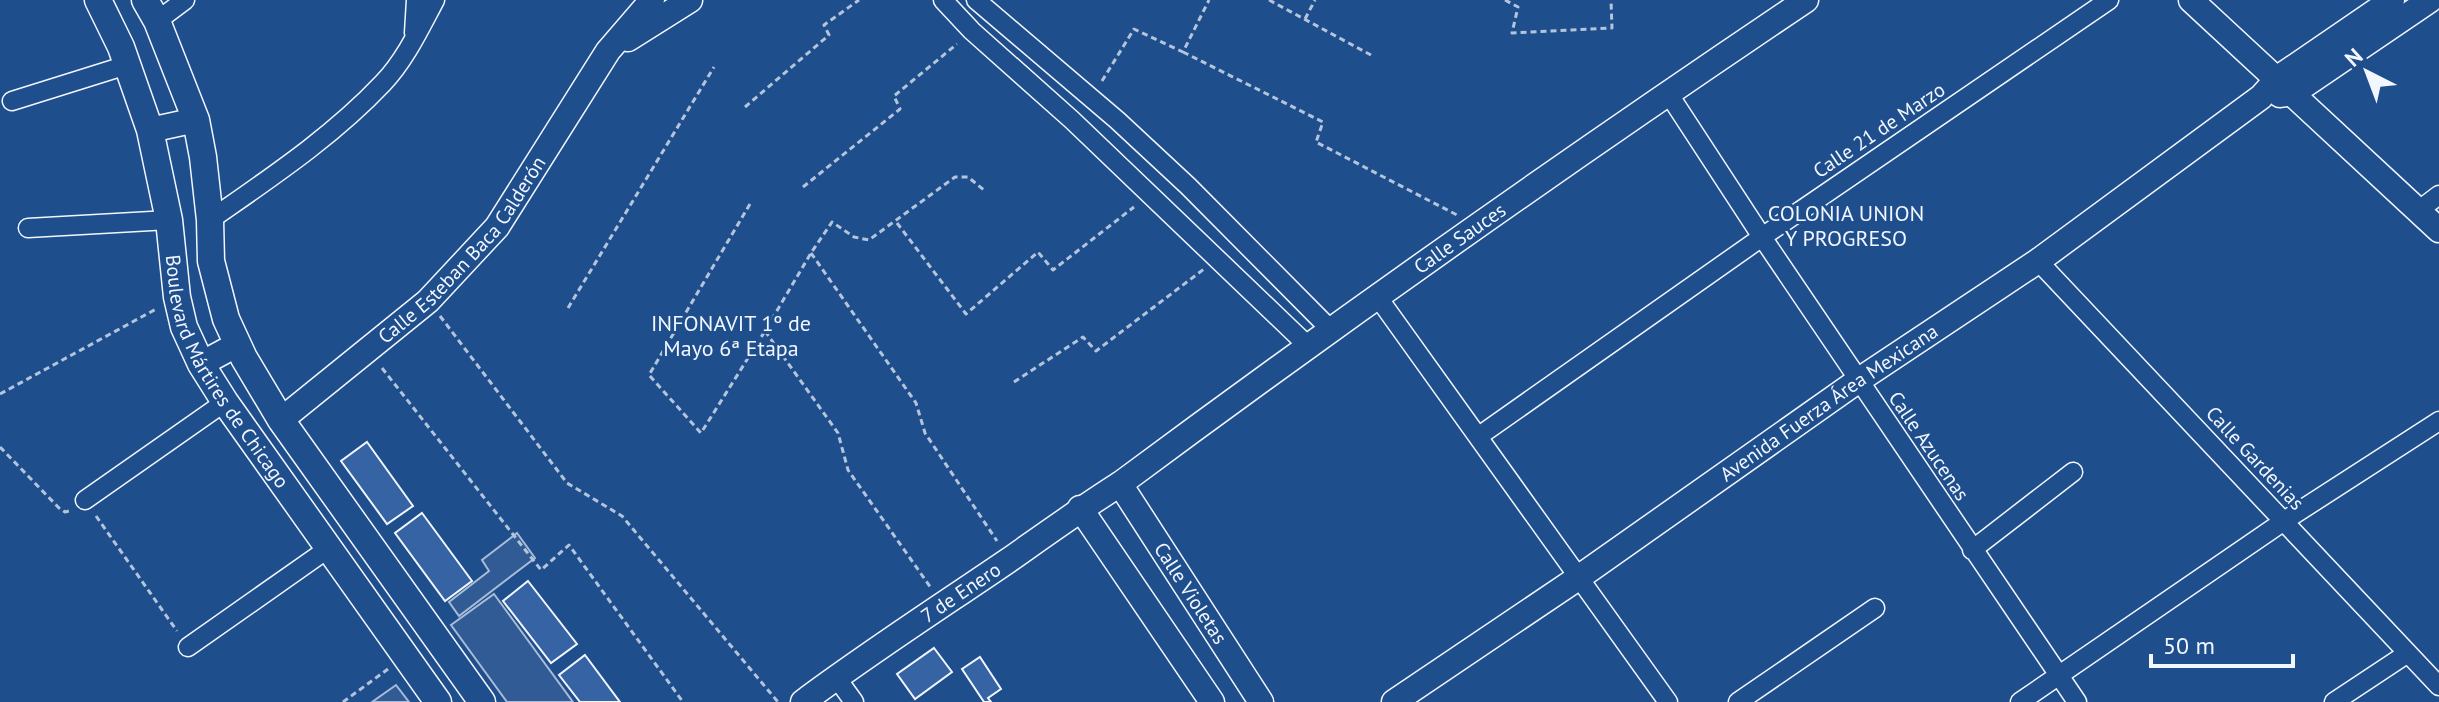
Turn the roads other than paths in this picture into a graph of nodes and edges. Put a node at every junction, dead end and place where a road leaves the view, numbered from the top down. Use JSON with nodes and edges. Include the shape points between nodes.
{"nodes":[{"id":1,"x":98,"y":0,"type":"edge"},
{"id":2,"x":185,"y":0,"type":"edge"},
{"id":3,"x":416,"y":0,"type":"edge"},
{"id":4,"x":435,"y":0,"type":"edge"},
{"id":5,"x":652,"y":0,"type":"edge"},
{"id":6,"x":690,"y":0,"type":"edge"},
{"id":7,"x":943,"y":0,"type":"edge"},
{"id":8,"x":976,"y":0,"type":"edge"},
{"id":9,"x":1806,"y":0,"type":"edge"},
{"id":10,"x":2109,"y":0,"type":"edge"},
{"id":11,"x":2191,"y":0,"type":"edge"},
{"id":12,"x":2392,"y":0,"type":"edge"},
{"id":13,"x":2430,"y":0,"type":"edge"},
{"id":14,"x":151,"y":10,"type":"edge"},
{"id":15,"x":414,"y":38,"type":"junction"},
{"id":16,"x":608,"y":51,"type":"junction"},
{"id":17,"x":127,"y":65,"type":"junction"},
{"id":18,"x":2285,"y":85,"type":"junction"},
{"id":19,"x":1668,"y":93,"type":"junction"},
{"id":20,"x":12,"y":101,"type":"dead end"},
{"id":21,"x":196,"y":120,"type":"junction"},
{"id":22,"x":150,"y":130,"type":"junction"},
{"id":23,"x":2439,"y":195,"type":"edge"},
{"id":24,"x":2418,"y":211,"type":"junction"},
{"id":25,"x":169,"y":220,"type":"junction"},
{"id":26,"x":210,"y":220,"type":"junction"},
{"id":27,"x":28,"y":228,"type":"dead end"},
{"id":28,"x":2439,"y":230,"type":"edge"},
{"id":29,"x":1762,"y":237,"type":"junction"},
{"id":30,"x":2038,"y":261,"type":"junction"},
{"id":31,"x":1377,"y":296,"type":"junction"},
{"id":32,"x":1330,"y":329,"type":"junction"},
{"id":33,"x":238,"y":344,"type":"junction"},
{"id":34,"x":1307,"y":345,"type":"junction"},
{"id":35,"x":201,"y":364,"type":"junction"},
{"id":36,"x":1859,"y":380,"type":"junction"},
{"id":37,"x":225,"y":402,"type":"junction"},
{"id":38,"x":281,"y":420,"type":"junction"},
{"id":39,"x":2439,"y":421,"type":"edge"},
{"id":40,"x":1479,"y":436,"type":"junction"},
{"id":41,"x":2073,"y":472,"type":"dead end"},
{"id":42,"x":1120,"y":484,"type":"junction"},
{"id":43,"x":85,"y":500,"type":"road end"},
{"id":44,"x":1080,"y":508,"type":"junction"},
{"id":45,"x":2284,"y":521,"type":"junction"},
{"id":46,"x":329,"y":548,"type":"junction"},
{"id":47,"x":1972,"y":550,"type":"junction"},
{"id":48,"x":1578,"y":578,"type":"junction"},
{"id":49,"x":1875,"y":608,"type":"dead end"},
{"id":50,"x":434,"y":636,"type":"junction"},
{"id":51,"x":188,"y":647,"type":"road end"},
{"id":52,"x":2408,"y":653,"type":"junction"},
{"id":53,"x":405,"y":657,"type":"junction"},
{"id":54,"x":2058,"y":675,"type":"junction"},
{"id":55,"x":836,"y":677,"type":"junction"},
{"id":56,"x":2439,"y":686,"type":"edge"},
{"id":57,"x":438,"y":702,"type":"edge"},
{"id":58,"x":482,"y":702,"type":"edge"},
{"id":59,"x":803,"y":702,"type":"edge"},
{"id":60,"x":854,"y":702,"type":"edge"},
{"id":61,"x":1212,"y":702,"type":"edge"},
{"id":62,"x":1261,"y":702,"type":"edge"},
{"id":63,"x":1394,"y":702,"type":"edge"},
{"id":64,"x":1668,"y":702,"type":"edge"},
{"id":65,"x":1738,"y":702,"type":"edge"},
{"id":66,"x":2020,"y":702,"type":"edge"},
{"id":67,"x":2077,"y":702,"type":"edge"},
{"id":68,"x":2334,"y":702,"type":"edge"}],
"edges":[{"from":1,"to":17,"type":"main road","name":"Boulevard Mártires de Chicago"},
{"from":2,"to":14,"type":"street"},
{"from":3,"to":15,"type":"street"},
{"from":4,"to":15,"type":"street"},
{"from":5,"to":16,"type":"street","name":"Calle Esteban Baca Calderón"},
{"from":6,"to":16,"type":"street","name":"Calle Esteban Baca Calderón"},
{"from":7,"to":34,"type":"street"},
{"from":8,"to":32,"type":"street","via":[[1188,186]]},
{"from":9,"to":19,"type":"street","name":"Calle Sauces"},
{"from":10,"to":29,"type":"street","name":"Calle 21 de Marzo"},
{"from":11,"to":18,"type":"street"},
{"from":12,"to":18,"type":"street","name":"Avenida Fuerza Área Mexicana"},
{"from":13,"to":18,"type":"street","name":"Avenida Fuerza Área Mexicana"},
{"from":14,"to":21,"type":"main road","name":"Boulevard Mártires de Chicago"},
{"from":15,"to":26,"type":"street","via":[[384,82],[304,155]]},
{"from":16,"to":38,"type":"street","name":"Calle Esteban Baca Calderón","via":[[497,227],[428,301]]},
{"from":17,"to":20,"type":"street"},
{"from":17,"to":22,"type":"main road","name":"Boulevard Mártires de Chicago"},
{"from":18,"to":24,"type":"street"},
{"from":18,"to":30,"type":"street","name":"Avenida Fuerza Área Mexicana","via":[[2261,97]]},
{"from":19,"to":29,"type":"street","name":"Calle Azucenas"},
{"from":19,"to":31,"type":"street","name":"Calle Sauces"},
{"from":21,"to":22,"type":"street"},
{"from":21,"to":26,"type":"main road","name":"Boulevard Mártires de Chicago"},
{"from":22,"to":25,"type":"main road","name":"Boulevard Mártires de Chicago"},
{"from":23,"to":24,"type":"street"},
{"from":24,"to":28,"type":"street"},
{"from":25,"to":27,"type":"street"},
{"from":25,"to":35,"type":"main road","name":"Boulevard Mártires de Chicago","via":[[177,297]]},
{"from":26,"to":33,"type":"main road","name":"Boulevard Mártires de Chicago","via":[[211,261]]},
{"from":29,"to":36,"type":"street","name":"Calle Azucenas"},
{"from":29,"to":40,"type":"street","name":"Calle 21 de Marzo"},
{"from":30,"to":36,"type":"street","name":"Avenida Fuerza Área Mexicana"},
{"from":30,"to":45,"type":"street","name":"Calle Gardenias"},
{"from":31,"to":32,"type":"street","name":"Calle Sauces"},
{"from":31,"to":40,"type":"street"},
{"from":32,"to":34,"type":"street","name":"Calle Sauces"},
{"from":33,"to":35,"type":"street"},
{"from":33,"to":38,"type":"main road","name":"Boulevard Mártires de Chicago"},
{"from":34,"to":42,"type":"street","name":"Calle Sauces"},
{"from":35,"to":37,"type":"main road","name":"Boulevard Mártires de Chicago"},
{"from":36,"to":47,"type":"street","name":"Calle Azucenas"},
{"from":36,"to":48,"type":"street","name":"Avenida Fuerza Área Mexicana"},
{"from":37,"to":43,"type":"street"},
{"from":37,"to":46,"type":"main road","name":"Boulevard Mártires de Chicago"},
{"from":38,"to":50,"type":"main road","name":"Boulevard Mártires de Chicago"},
{"from":39,"to":45,"type":"street"},
{"from":40,"to":48,"type":"street"},
{"from":41,"to":47,"type":"street"},
{"from":42,"to":44,"type":"street","name":"7 de Enero"},
{"from":42,"to":62,"type":"street","name":"Calle Violetas"},
{"from":44,"to":55,"type":"street","name":"7 de Enero"},
{"from":44,"to":61,"type":"street"},
{"from":45,"to":52,"type":"street","name":"Calle Gardenias"},
{"from":45,"to":54,"type":"street"},
{"from":46,"to":51,"type":"street"},
{"from":46,"to":53,"type":"main road","name":"Boulevard Mártires de Chicago"},
{"from":47,"to":54,"type":"street","name":"Calle Azucenas"},
{"from":48,"to":63,"type":"street","name":"Avenida Fuerza Área Mexicana"},
{"from":48,"to":64,"type":"street"},
{"from":49,"to":65,"type":"street"},
{"from":50,"to":53,"type":"street"},
{"from":50,"to":58,"type":"main road","name":"Boulevard Mártires de Chicago"},
{"from":52,"to":56,"type":"street","name":"Calle Gardenias"},
{"from":52,"to":68,"type":"street"},
{"from":53,"to":57,"type":"main road","name":"Boulevard Mártires de Chicago"},
{"from":54,"to":66,"type":"street"},
{"from":54,"to":67,"type":"street","name":"Calle Azucenas"},
{"from":55,"to":59,"type":"street","name":"7 de Enero"},
{"from":55,"to":60,"type":"street"}]}
